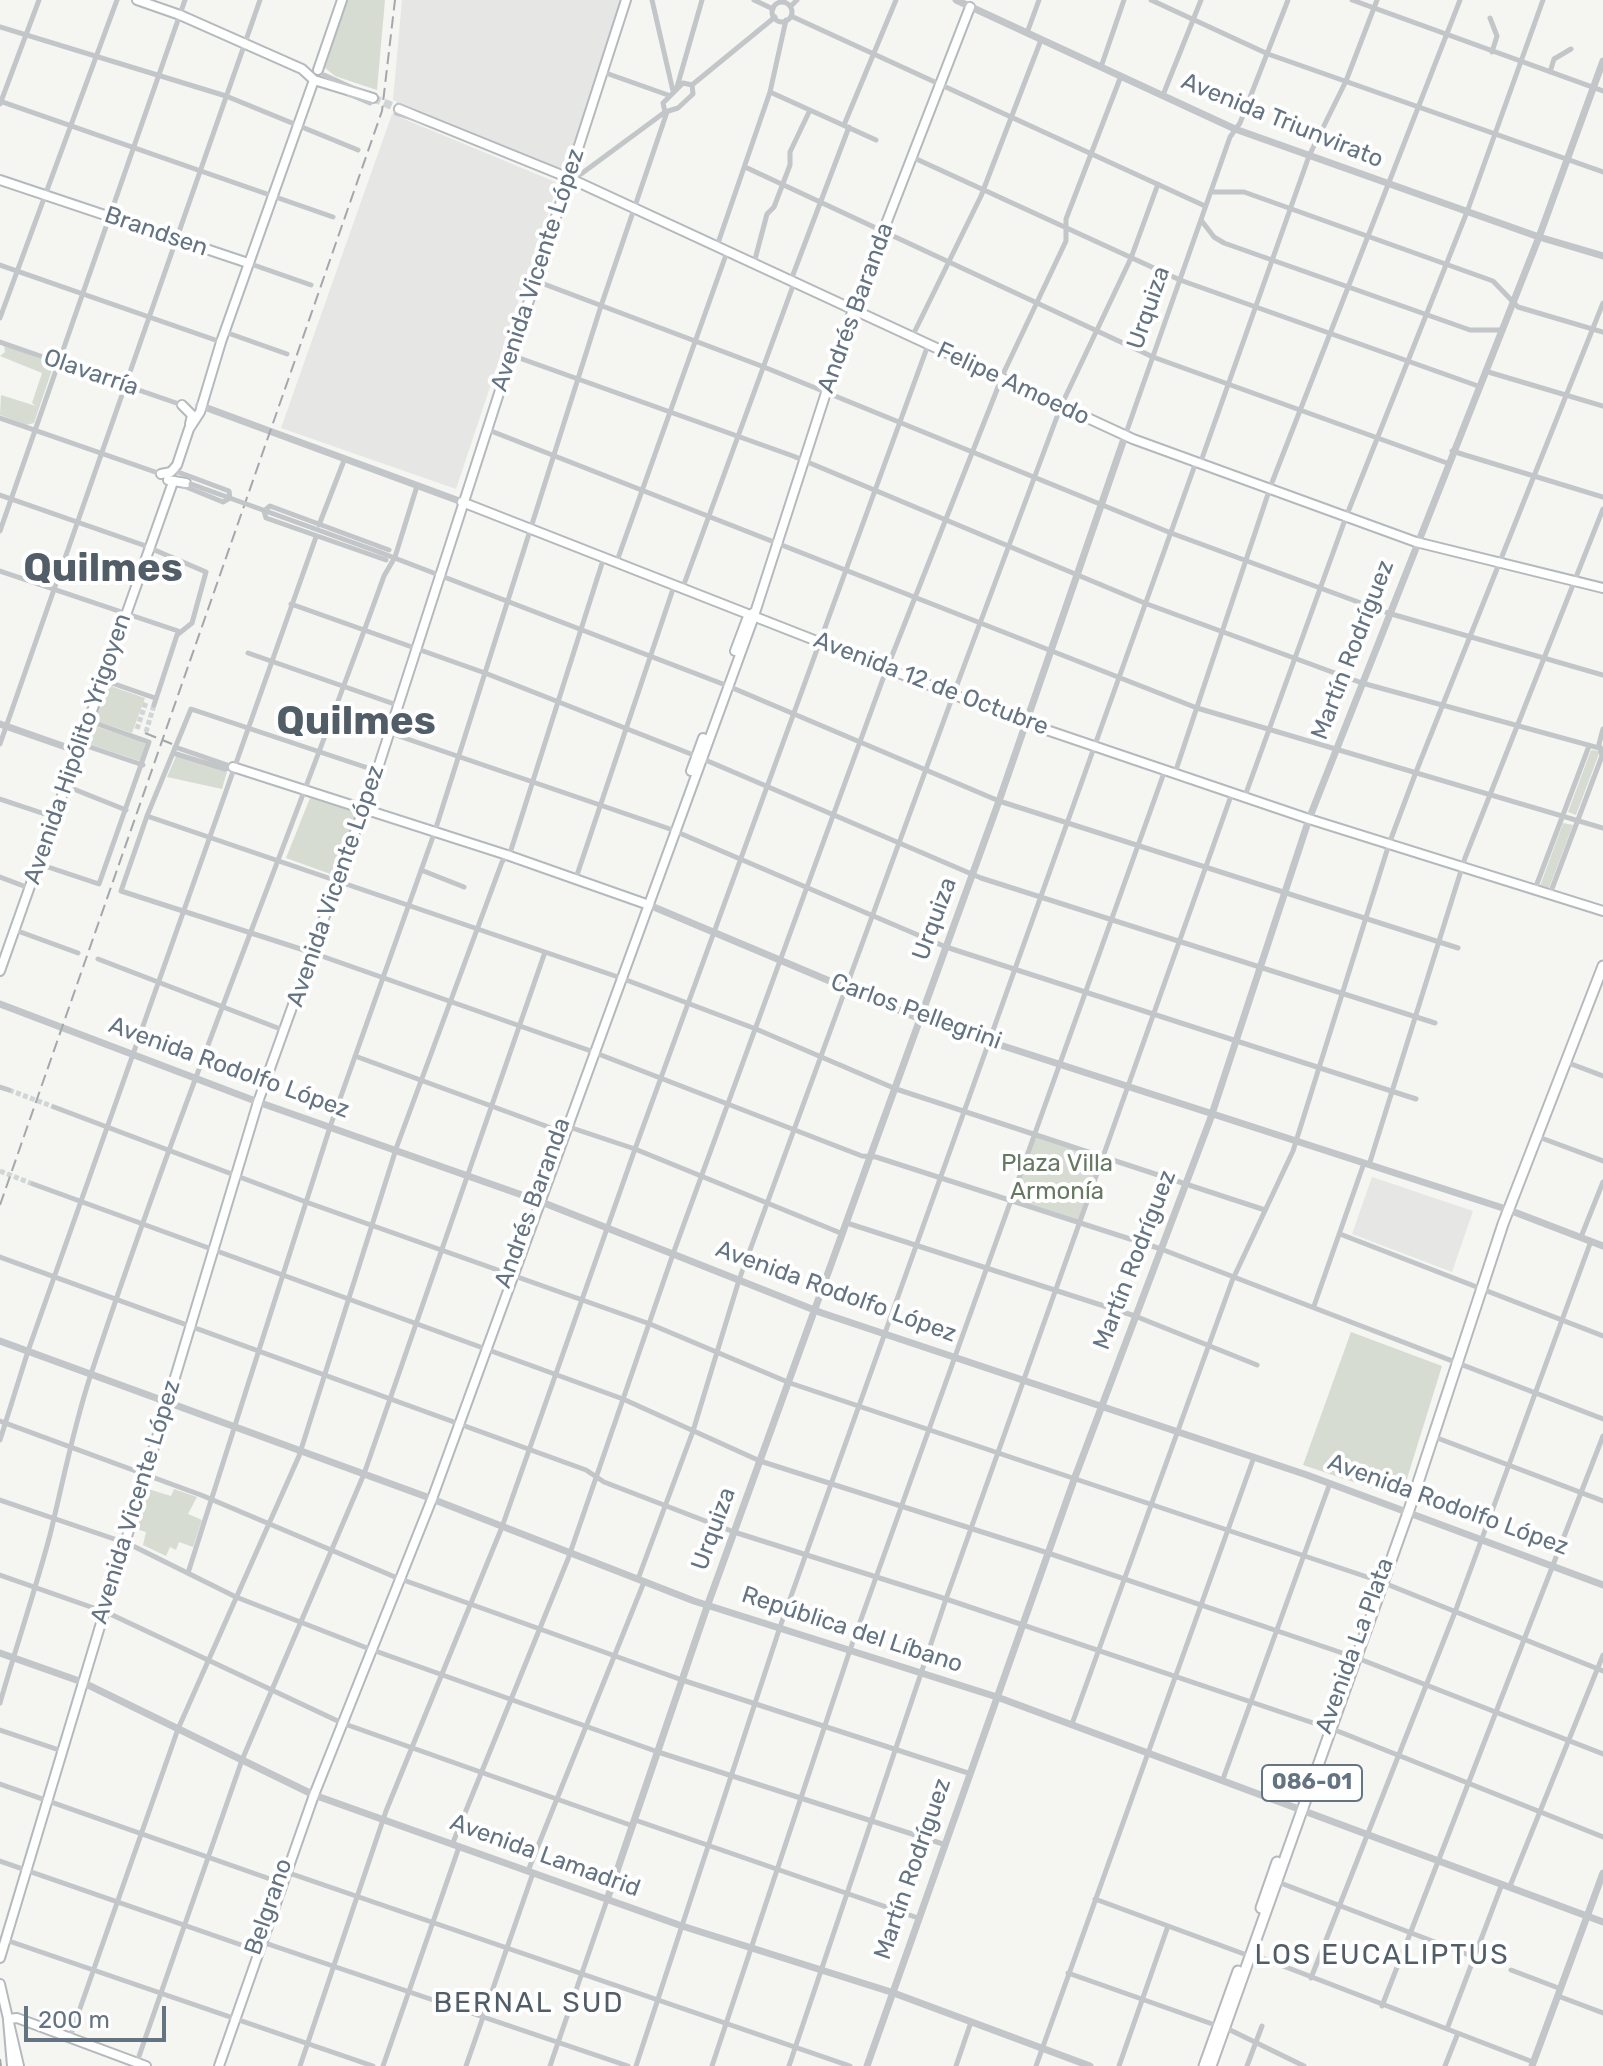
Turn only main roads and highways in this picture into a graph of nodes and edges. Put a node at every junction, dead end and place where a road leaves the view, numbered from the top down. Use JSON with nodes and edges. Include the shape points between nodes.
{"nodes":[{"id":1,"x":137,"y":0,"type":"edge"},
{"id":2,"x":342,"y":0,"type":"edge"},
{"id":3,"x":626,"y":0,"type":"edge"},
{"id":4,"x":970,"y":7,"type":"road end"},
{"id":5,"x":320,"y":77,"type":"junction"},
{"id":6,"x":373,"y":98,"type":"tunnel mouth"},
{"id":7,"x":399,"y":109,"type":"tunnel mouth"},
{"id":8,"x":569,"y":178,"type":"junction"},
{"id":9,"x":0,"y":180,"type":"edge"},
{"id":10,"x":248,"y":263,"type":"junction"},
{"id":11,"x":853,"y":309,"type":"junction"},
{"id":12,"x":199,"y":405,"type":"junction"},
{"id":13,"x":189,"y":429,"type":"junction"},
{"id":14,"x":178,"y":468,"type":"junction"},
{"id":15,"x":173,"y":482,"type":"junction"},
{"id":16,"x":462,"y":502,"type":"junction"},
{"id":17,"x":1603,"y":588,"type":"edge"},
{"id":18,"x":753,"y":613,"type":"junction"},
{"id":19,"x":233,"y":767,"type":"road end"},
{"id":20,"x":364,"y":810,"type":"junction"},
{"id":21,"x":646,"y":904,"type":"junction"},
{"id":22,"x":1603,"y":911,"type":"edge"},
{"id":23,"x":3,"y":954,"type":"edge"},
{"id":24,"x":1603,"y":966,"type":"edge"},
{"id":25,"x":0,"y":971,"type":"edge"},
{"id":26,"x":311,"y":1794,"type":"joint"},
{"id":27,"x":1300,"y":1807,"type":"junction"},
{"id":28,"x":1248,"y":1954,"type":"junction"},
{"id":29,"x":0,"y":1958,"type":"edge"},
{"id":30,"x":0,"y":1984,"type":"edge"},
{"id":31,"x":8,"y":2019,"type":"junction"},
{"id":32,"x":1222,"y":2027,"type":"junction"},
{"id":33,"x":141,"y":2064,"type":"edge"},
{"id":34,"x":12,"y":2066,"type":"edge"},
{"id":35,"x":19,"y":2066,"type":"edge"},
{"id":36,"x":216,"y":2066,"type":"edge"},
{"id":37,"x":1204,"y":2066,"type":"edge"},
{"id":38,"x":1211,"y":2066,"type":"edge"}],
"edges":[{"from":1,"to":5,"type":"main road"},
{"from":2,"to":5,"type":"main road"},
{"from":3,"to":8,"type":"main road","name":"Avenida Vicente López"},
{"from":4,"to":11,"type":"main road","name":"Andrés Baranda"},
{"from":5,"to":6,"type":"main road"},
{"from":5,"to":10,"type":"main road"},
{"from":7,"to":8,"type":"main road","name":"Felipe Amoedo"},
{"from":8,"to":11,"type":"main road","name":"Felipe Amoedo"},
{"from":8,"to":16,"type":"main road","name":"Avenida Vicente López"},
{"from":9,"to":10,"type":"main road","name":"Brandsen"},
{"from":10,"to":12,"type":"main road"},
{"from":11,"to":17,"type":"main road","name":"Felipe Amoedo","via":[[1125,436],[1416,542]]},
{"from":11,"to":18,"type":"main road","name":"Andrés Baranda"},
{"from":12,"to":13,"type":"main road"},
{"from":12,"to":13,"type":"main road","name":"Olavarría","via":[[182,405],[192,415]]},
{"from":13,"to":14,"type":"main road"},
{"from":14,"to":15,"type":"main road","via":[[161,474]]},
{"from":14,"to":15,"type":"main road","via":[[189,484]]},
{"from":15,"to":23,"type":"main road","name":"Avenida Hipólito Yrigoyen"},
{"from":16,"to":18,"type":"main road","name":"Avenida 12 de Octubre"},
{"from":16,"to":20,"type":"main road","name":"Avenida Vicente López"},
{"from":18,"to":21,"type":"main road","name":"Andrés Baranda"},
{"from":18,"to":22,"type":"main road","name":"Avenida 12 de Octubre","via":[[1026,723]]},
{"from":19,"to":20,"type":"main road","name":"Carlos Pellegrini"},
{"from":20,"to":21,"type":"main road","name":"Carlos Pellegrini"},
{"from":20,"to":29,"type":"main road","name":"Avenida Vicente López","via":[[258,1102]]},
{"from":21,"to":26,"type":"main road","name":"Andrés Baranda","via":[[430,1498]]},
{"from":23,"to":25,"type":"main road","name":"Avenida Hipólito Yrigoyen"},
{"from":24,"to":27,"type":"main road","name":"Avenida La Plata","number":"086-01","via":[[1481,1287]]},
{"from":26,"to":36,"type":"main road","name":"Belgrano"},
{"from":27,"to":28,"type":"main road","name":"Avenida La Plata","number":"086-01"},
{"from":27,"to":28,"type":"main road","name":"Avenida La Plata","number":"086-01"},
{"from":28,"to":32,"type":"main road","name":"Avenida La Plata","number":"086-01"},
{"from":30,"to":31,"type":"main road"},
{"from":31,"to":33,"type":"main road"},
{"from":31,"to":34,"type":"main road"},
{"from":31,"to":35,"type":"main road"},
{"from":32,"to":37,"type":"main road","name":"Avenida La Plata","number":"086-01"},
{"from":32,"to":38,"type":"main road","name":"Avenida La Plata","number":"086-01"}]}
